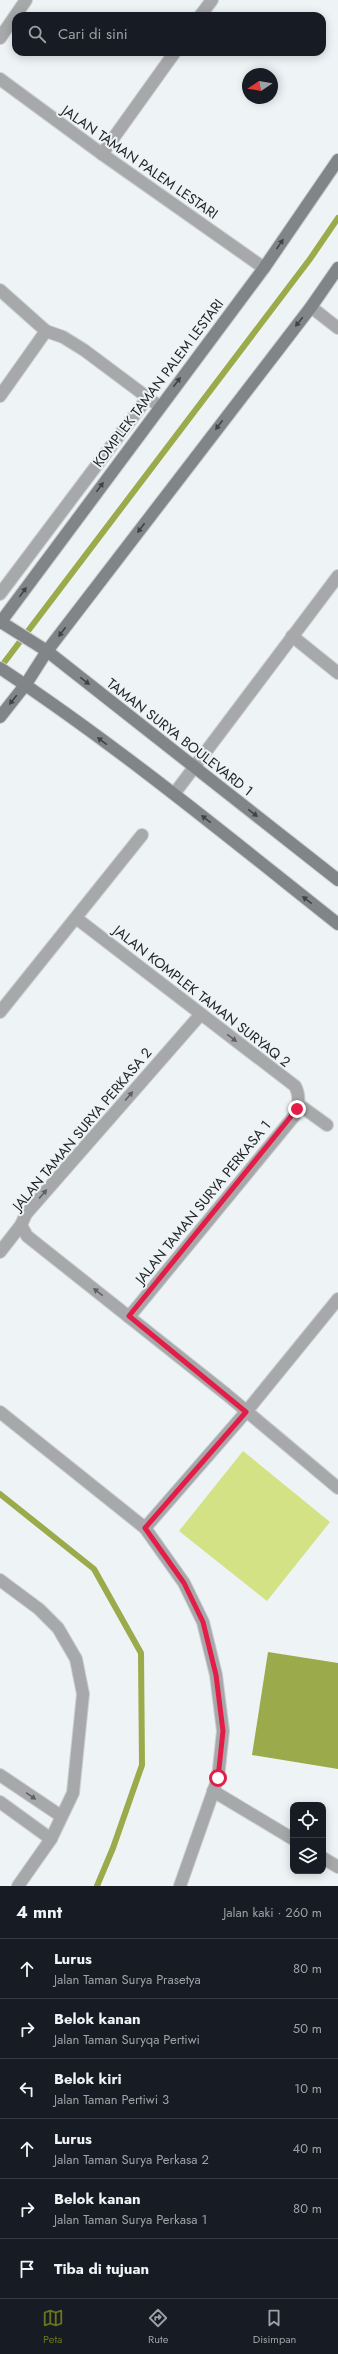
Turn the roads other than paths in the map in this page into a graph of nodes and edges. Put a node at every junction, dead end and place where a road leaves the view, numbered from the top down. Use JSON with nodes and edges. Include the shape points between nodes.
{"nodes":[{"id":1,"x":26,"y":0,"type":"edge"},
{"id":2,"x":212,"y":0,"type":"edge"},
{"id":3,"x":18,"y":12,"type":"edge"},
{"id":4,"x":203,"y":12,"type":"edge"},
{"id":5,"x":12,"y":20,"type":"edge"},
{"id":6,"x":0,"y":38,"type":"edge"},
{"id":7,"x":172,"y":56,"type":"edge"},
{"id":8,"x":0,"y":79,"type":"edge"},
{"id":9,"x":102,"y":154,"type":"junction"},
{"id":10,"x":338,"y":160,"type":"edge"},
{"id":11,"x":264,"y":268,"type":"junction"},
{"id":12,"x":338,"y":268,"type":"edge"},
{"id":13,"x":0,"y":290,"type":"edge"},
{"id":14,"x":310,"y":307,"type":"junction"},
{"id":15,"x":338,"y":328,"type":"edge"},
{"id":16,"x":46,"y":331,"type":"junction"},
{"id":17,"x":0,"y":396,"type":"edge"},
{"id":18,"x":148,"y":397,"type":"junction"},
{"id":19,"x":159,"y":406,"type":"junction"},
{"id":20,"x":338,"y":576,"type":"edge"},
{"id":21,"x":0,"y":594,"type":"edge"},
{"id":22,"x":3,"y":624,"type":"edge"},
{"id":23,"x":292,"y":636,"type":"junction"},
{"id":24,"x":47,"y":651,"type":"junction"},
{"id":25,"x":0,"y":668,"type":"edge"},
{"id":26,"x":338,"y":673,"type":"edge"},
{"id":27,"x":26,"y":684,"type":"junction"},
{"id":28,"x":0,"y":716,"type":"edge"},
{"id":29,"x":193,"y":765,"type":"junction"},
{"id":30,"x":174,"y":794,"type":"junction"},
{"id":31,"x":142,"y":835,"type":"dead end"},
{"id":32,"x":338,"y":880,"type":"edge"},
{"id":33,"x":76,"y":918,"type":"junction"},
{"id":34,"x":338,"y":924,"type":"edge"},
{"id":35,"x":0,"y":1012,"type":"edge"},
{"id":36,"x":201,"y":1014,"type":"junction"},
{"id":37,"x":298,"y":1104,"type":"junction"},
{"id":38,"x":327,"y":1125,"type":"dead end"},
{"id":39,"x":20,"y":1225,"type":"junction"},
{"id":40,"x":0,"y":1252,"type":"edge"},
{"id":41,"x":338,"y":1300,"type":"edge"},
{"id":42,"x":129,"y":1316,"type":"junction"},
{"id":43,"x":0,"y":1412,"type":"edge"},
{"id":44,"x":246,"y":1412,"type":"junction"},
{"id":45,"x":338,"y":1488,"type":"edge"},
{"id":46,"x":145,"y":1528,"type":"junction"},
{"id":47,"x":2,"y":1585,"type":"edge"},
{"id":48,"x":0,"y":1774,"type":"edge"},
{"id":49,"x":213,"y":1791,"type":"junction"},
{"id":50,"x":0,"y":1802,"type":"edge"},
{"id":51,"x":62,"y":1816,"type":"junction"},
{"id":52,"x":51,"y":1838,"type":"junction"},
{"id":53,"x":290,"y":1838,"type":"edge"},
{"id":54,"x":326,"y":1860,"type":"edge"},
{"id":55,"x":338,"y":1867,"type":"edge"},
{"id":56,"x":18,"y":1886,"type":"edge"},
{"id":57,"x":180,"y":1886,"type":"edge"}],
"edges":[{"from":1,"to":3,"type":"street"},
{"from":2,"to":4,"type":"street"},
{"from":5,"to":6,"type":"street"},
{"from":7,"to":9,"type":"street"},
{"from":8,"to":9,"type":"street","name":"JALAN TAMAN PALEM LESTARI"},
{"from":9,"to":11,"type":"street","name":"JALAN TAMAN PALEM LESTARI"},
{"from":11,"to":10,"type":"street","name":"KOMPLEK TAMAN PALEM LESTARI","one_way":true},
{"from":19,"to":11,"type":"street","name":"KOMPLEK TAMAN PALEM LESTARI","one_way":true},
{"from":12,"to":14,"type":"street"},
{"from":13,"to":16,"type":"street"},
{"from":14,"to":15,"type":"street"},
{"from":14,"to":24,"type":"street","one_way":true},
{"from":16,"to":17,"type":"street"},
{"from":16,"to":18,"type":"street","via":[[63,337],[84,350]]},
{"from":18,"to":19,"type":"street"},
{"from":18,"to":21,"type":"street"},
{"from":22,"to":19,"type":"street","name":"KOMPLEK TAMAN PALEM LESTARI","one_way":true},
{"from":20,"to":23,"type":"street"},
{"from":22,"to":24,"type":"street","name":"TAMAN SURYA BOULEVARD 1"},
{"from":23,"to":26,"type":"street"},
{"from":23,"to":29,"type":"street"},
{"from":24,"to":27,"type":"street"},
{"from":24,"to":29,"type":"street","name":"TAMAN SURYA BOULEVARD 1","one_way":true},
{"from":25,"to":27,"type":"street"},
{"from":27,"to":28,"type":"street","one_way":true},
{"from":30,"to":27,"type":"street","one_way":true},
{"from":29,"to":30,"type":"street"},
{"from":29,"to":32,"type":"street","name":"TAMAN SURYA BOULEVARD 1","one_way":true},
{"from":34,"to":30,"type":"street","one_way":true},
{"from":31,"to":33,"type":"street"},
{"from":33,"to":35,"type":"street"},
{"from":33,"to":36,"type":"street","name":"JALAN KOMPLEK TAMAN SURYAQ 2"},
{"from":36,"to":37,"type":"street","name":"JALAN KOMPLEK TAMAN SURYAQ 2","one_way":true,"via":[[295,1086]]},
{"from":39,"to":36,"type":"street","name":"JALAN TAMAN SURYA PERKASA 2","one_way":true,"via":[[26,1214]]},
{"from":37,"to":38,"type":"street"},
{"from":37,"to":42,"type":"street","name":"JALAN TAMAN SURYA PERKASA 1","via":[[295,1114]]},
{"from":39,"to":40,"type":"street"},
{"from":42,"to":39,"type":"street","name":"JALAN TAMAN SURYA PERKASA 2","one_way":true,"via":[[27,1236]]},
{"from":41,"to":44,"type":"street"},
{"from":42,"to":44,"type":"street","name":"JALAN TAMAN SURYA PERKASA 2"},
{"from":43,"to":46,"type":"street"},
{"from":44,"to":45,"type":"street","name":"JALAN TAMAN SURYA PERKASA 2"},
{"from":44,"to":46,"type":"street"},
{"from":46,"to":49,"type":"street","via":[[184,1583],[203,1622],[216,1675],[223,1731],[218,1778]]},
{"from":47,"to":51,"type":"street","via":[[39,1609],[58,1628],[76,1659],[83,1694],[73,1793]]},
{"from":48,"to":51,"type":"street","one_way":true},
{"from":49,"to":53,"type":"street"},
{"from":49,"to":57,"type":"street"},
{"from":50,"to":52,"type":"street"},
{"from":51,"to":52,"type":"street"},
{"from":52,"to":56,"type":"street"},
{"from":54,"to":55,"type":"street"}]}
